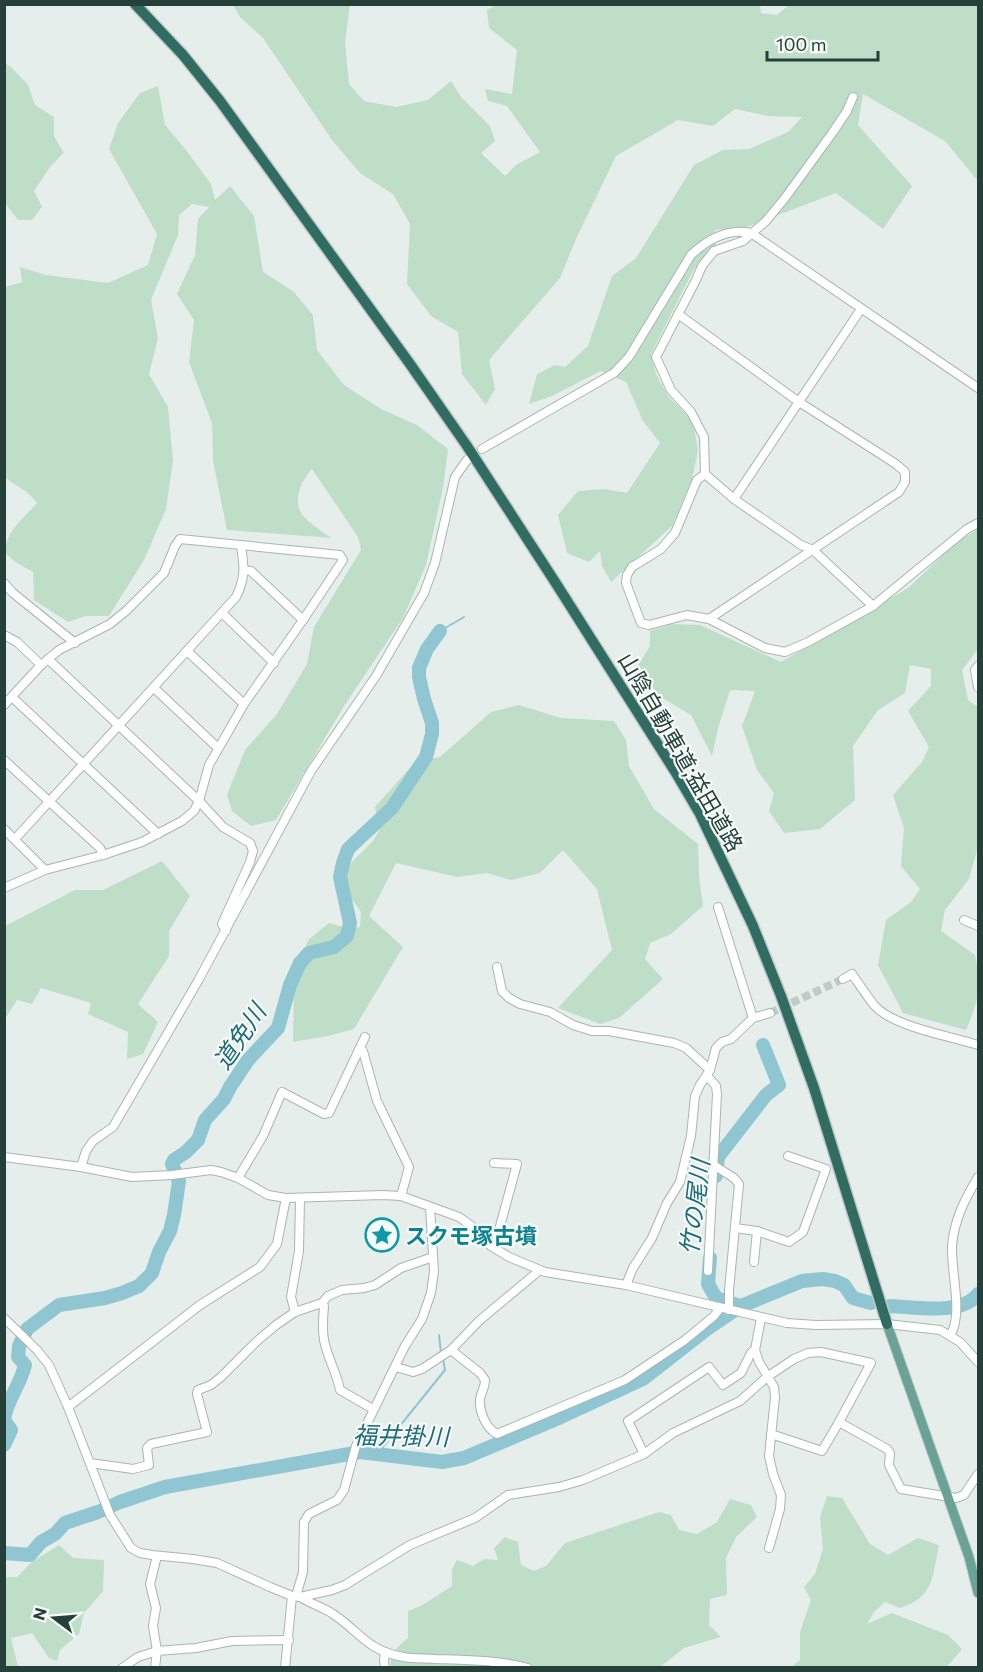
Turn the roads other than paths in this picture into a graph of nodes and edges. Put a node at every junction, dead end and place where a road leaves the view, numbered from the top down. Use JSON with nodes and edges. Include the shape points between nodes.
{"nodes":[{"id":1,"x":135,"y":4,"type":"edge"},
{"id":2,"x":853,"y":97,"type":"dead end"},
{"id":3,"x":751,"y":233,"type":"junction"},
{"id":4,"x":861,"y":309,"type":"junction"},
{"id":5,"x":678,"y":314,"type":"junction"},
{"id":6,"x":978,"y":388,"type":"edge"},
{"id":7,"x":800,"y":402,"type":"junction"},
{"id":8,"x":482,"y":449,"type":"dead end"},
{"id":9,"x":467,"y":460,"type":"dead end"},
{"id":10,"x":705,"y":474,"type":"junction"},
{"id":11,"x":734,"y":499,"type":"junction"},
{"id":12,"x":978,"y":523,"type":"edge"},
{"id":13,"x":241,"y":546,"type":"junction"},
{"id":14,"x":813,"y":550,"type":"junction"},
{"id":15,"x":244,"y":570,"type":"junction"},
{"id":16,"x":4,"y":583,"type":"edge"},
{"id":17,"x":873,"y":606,"type":"junction"},
{"id":18,"x":222,"y":614,"type":"junction"},
{"id":19,"x":709,"y":619,"type":"junction"},
{"id":20,"x":303,"y":620,"type":"junction"},
{"id":21,"x":4,"y":635,"type":"edge"},
{"id":22,"x":75,"y":643,"type":"junction"},
{"id":23,"x":187,"y":651,"type":"junction"},
{"id":24,"x":48,"y":659,"type":"junction"},
{"id":25,"x":274,"y":663,"type":"junction"},
{"id":26,"x":41,"y":665,"type":"junction"},
{"id":27,"x":978,"y":666,"type":"edge"},
{"id":28,"x":978,"y":687,"type":"edge"},
{"id":29,"x":154,"y":688,"type":"junction"},
{"id":30,"x":12,"y":697,"type":"junction"},
{"id":31,"x":244,"y":704,"type":"junction"},
{"id":32,"x":4,"y":705,"type":"edge"},
{"id":33,"x":119,"y":726,"type":"junction"},
{"id":34,"x":218,"y":748,"type":"junction"},
{"id":35,"x":4,"y":759,"type":"edge"},
{"id":36,"x":84,"y":764,"type":"junction"},
{"id":37,"x":200,"y":801,"type":"junction"},
{"id":38,"x":50,"y":802,"type":"junction"},
{"id":39,"x":4,"y":829,"type":"edge"},
{"id":40,"x":158,"y":834,"type":"junction"},
{"id":41,"x":15,"y":839,"type":"junction"},
{"id":42,"x":103,"y":855,"type":"junction"},
{"id":43,"x":45,"y":870,"type":"junction"},
{"id":44,"x":4,"y":888,"type":"edge"},
{"id":45,"x":718,"y":907,"type":"dead end"},
{"id":46,"x":964,"y":920,"type":"dead end"},
{"id":47,"x":978,"y":926,"type":"edge"},
{"id":48,"x":225,"y":931,"type":"junction"},
{"id":49,"x":497,"y":967,"type":"dead end"},
{"id":50,"x":843,"y":979,"type":"dead end"},
{"id":51,"x":770,"y":1013,"type":"tunnel mouth"},
{"id":52,"x":753,"y":1018,"type":"junction"},
{"id":53,"x":365,"y":1037,"type":"dead end"},
{"id":54,"x":978,"y":1045,"type":"edge"},
{"id":55,"x":359,"y":1050,"type":"junction"},
{"id":56,"x":709,"y":1073,"type":"junction"},
{"id":57,"x":788,"y":1156,"type":"dead end"},
{"id":58,"x":4,"y":1157,"type":"edge"},
{"id":59,"x":494,"y":1163,"type":"dead end"},
{"id":60,"x":712,"y":1164,"type":"junction"},
{"id":61,"x":81,"y":1167,"type":"junction"},
{"id":62,"x":978,"y":1177,"type":"edge"},
{"id":63,"x":238,"y":1178,"type":"junction"},
{"id":64,"x":401,"y":1196,"type":"junction"},
{"id":65,"x":286,"y":1198,"type":"junction"},
{"id":66,"x":300,"y":1198,"type":"junction"},
{"id":67,"x":430,"y":1207,"type":"junction"},
{"id":68,"x":735,"y":1228,"type":"junction"},
{"id":69,"x":757,"y":1231,"type":"junction"},
{"id":70,"x":491,"y":1246,"type":"junction"},
{"id":71,"x":433,"y":1257,"type":"junction"},
{"id":72,"x":754,"y":1262,"type":"dead end"},
{"id":73,"x":540,"y":1270,"type":"junction"},
{"id":74,"x":708,"y":1271,"type":"dead end"},
{"id":75,"x":626,"y":1285,"type":"junction"},
{"id":76,"x":322,"y":1303,"type":"junction"},
{"id":77,"x":720,"y":1308,"type":"junction"},
{"id":78,"x":729,"y":1310,"type":"junction"},
{"id":79,"x":295,"y":1312,"type":"junction"},
{"id":80,"x":4,"y":1318,"type":"edge"},
{"id":81,"x":761,"y":1318,"type":"junction"},
{"id":82,"x":886,"y":1324,"type":"junction"},
{"id":83,"x":951,"y":1335,"type":"junction"},
{"id":84,"x":451,"y":1350,"type":"junction"},
{"id":85,"x":755,"y":1350,"type":"junction"},
{"id":86,"x":978,"y":1362,"type":"edge"},
{"id":87,"x":396,"y":1367,"type":"junction"},
{"id":88,"x":767,"y":1377,"type":"junction"},
{"id":89,"x":68,"y":1407,"type":"junction"},
{"id":90,"x":373,"y":1409,"type":"junction"},
{"id":91,"x":838,"y":1422,"type":"junction"},
{"id":92,"x":771,"y":1434,"type":"junction"},
{"id":93,"x":644,"y":1454,"type":"junction"},
{"id":94,"x":90,"y":1463,"type":"junction"},
{"id":95,"x":978,"y":1474,"type":"edge"},
{"id":96,"x":947,"y":1497,"type":"junction"},
{"id":97,"x":769,"y":1548,"type":"dead end"},
{"id":98,"x":157,"y":1556,"type":"junction"},
{"id":99,"x":978,"y":1593,"type":"edge"},
{"id":100,"x":296,"y":1596,"type":"junction"},
{"id":101,"x":289,"y":1640,"type":"junction"},
{"id":102,"x":157,"y":1651,"type":"junction"},
{"id":103,"x":385,"y":1652,"type":"junction"},
{"id":104,"x":122,"y":1668,"type":"edge"},
{"id":105,"x":155,"y":1668,"type":"edge"},
{"id":106,"x":285,"y":1668,"type":"edge"},
{"id":107,"x":385,"y":1668,"type":"edge"},
{"id":108,"x":528,"y":1668,"type":"edge"}],
"edges":[{"from":1,"to":82,"type":"highway","name":"山陰自動車道;益田道路","via":[[220,101],[467,446],[700,814],[781,996],[814,1088]]},
{"from":2,"to":3,"type":"street","via":[[785,198]]},
{"from":3,"to":4,"type":"street"},
{"from":3,"to":5,"type":"street","via":[[743,241],[714,251]]},
{"from":3,"to":8,"type":"street","via":[[726,234],[705,243],[691,255],[629,357],[614,373]]},
{"from":4,"to":6,"type":"street"},
{"from":4,"to":7,"type":"street"},
{"from":5,"to":7,"type":"street"},
{"from":5,"to":10,"type":"street","via":[[656,357],[671,390],[691,412],[704,437]]},
{"from":7,"to":11,"type":"street"},
{"from":7,"to":14,"type":"street","via":[[905,472],[899,492]]},
{"from":9,"to":48,"type":"street","via":[[454,477],[435,563],[424,593],[376,676],[311,771]]},
{"from":10,"to":11,"type":"street"},
{"from":10,"to":19,"type":"street","via":[[697,480],[675,533],[661,549],[632,567],[626,584],[641,623],[649,625],[687,615]]},
{"from":11,"to":14,"type":"street"},
{"from":12,"to":17,"type":"street"},
{"from":13,"to":15,"type":"street"},
{"from":13,"to":20,"type":"street","via":[[340,555],[343,560]]},
{"from":13,"to":22,"type":"street","via":[[180,539],[164,573],[126,611]]},
{"from":14,"to":17,"type":"street"},
{"from":14,"to":19,"type":"street"},
{"from":15,"to":18,"type":"street","via":[[236,597]]},
{"from":15,"to":20,"type":"street","via":[[251,571]]},
{"from":16,"to":22,"type":"street"},
{"from":17,"to":19,"type":"street","via":[[785,652],[765,648]]},
{"from":18,"to":23,"type":"street"},
{"from":18,"to":25,"type":"street"},
{"from":20,"to":25,"type":"street"},
{"from":21,"to":26,"type":"street"},
{"from":22,"to":24,"type":"street"},
{"from":23,"to":29,"type":"street"},
{"from":23,"to":31,"type":"street"},
{"from":24,"to":26,"type":"street"},
{"from":24,"to":33,"type":"street"},
{"from":25,"to":31,"type":"street"},
{"from":26,"to":30,"type":"street"},
{"from":27,"to":28,"type":"street"},
{"from":29,"to":33,"type":"street"},
{"from":29,"to":34,"type":"street"},
{"from":30,"to":32,"type":"street"},
{"from":30,"to":36,"type":"street"},
{"from":31,"to":34,"type":"street"},
{"from":33,"to":36,"type":"street"},
{"from":33,"to":37,"type":"street"},
{"from":34,"to":37,"type":"street","via":[[209,765]]},
{"from":35,"to":38,"type":"street"},
{"from":36,"to":38,"type":"street"},
{"from":36,"to":40,"type":"street"},
{"from":37,"to":40,"type":"street","via":[[188,816]]},
{"from":37,"to":48,"type":"street","via":[[223,827],[250,843],[253,851],[222,924]]},
{"from":38,"to":41,"type":"street"},
{"from":38,"to":42,"type":"street"},
{"from":39,"to":41,"type":"street"},
{"from":40,"to":42,"type":"street"},
{"from":41,"to":43,"type":"street"},
{"from":42,"to":43,"type":"street"},
{"from":43,"to":44,"type":"street"},
{"from":45,"to":52,"type":"street"},
{"from":46,"to":47,"type":"street"},
{"from":48,"to":61,"type":"street","via":[[113,1127],[93,1141]]},
{"from":49,"to":56,"type":"street","via":[[502,991],[520,1004],[550,1012],[592,1031],[674,1043],[686,1048]]},
{"from":50,"to":54,"type":"street","via":[[852,974],[875,1006],[890,1017]]},
{"from":51,"to":52,"type":"street"},
{"from":52,"to":56,"type":"street","via":[[716,1048]]},
{"from":53,"to":55,"type":"street"},
{"from":55,"to":63,"type":"street","via":[[329,1113],[282,1092],[264,1136]]},
{"from":55,"to":64,"type":"street","via":[[363,1051],[377,1101],[409,1167]]},
{"from":56,"to":60,"type":"street","via":[[717,1094]]},
{"from":56,"to":75,"type":"street","via":[[695,1096],[680,1182]]},
{"from":57,"to":69,"type":"street","via":[[826,1168],[803,1232],[789,1242]]},
{"from":58,"to":61,"type":"street"},
{"from":59,"to":70,"type":"street","via":[[517,1164],[496,1241]]},
{"from":60,"to":68,"type":"street","via":[[739,1184]]},
{"from":60,"to":74,"type":"street"},
{"from":61,"to":63,"type":"street","via":[[132,1177],[211,1170]]},
{"from":62,"to":83,"type":"street","via":[[956,1220],[952,1271],[957,1312]]},
{"from":63,"to":65,"type":"street","via":[[268,1195]]},
{"from":64,"to":66,"type":"street"},
{"from":64,"to":67,"type":"street"},
{"from":65,"to":66,"type":"street"},
{"from":65,"to":89,"type":"street","via":[[277,1244],[260,1267],[200,1305]]},
{"from":66,"to":79,"type":"street","via":[[299,1251],[291,1297]]},
{"from":67,"to":70,"type":"street","via":[[459,1217]]},
{"from":67,"to":71,"type":"street"},
{"from":68,"to":69,"type":"street"},
{"from":68,"to":78,"type":"street"},
{"from":69,"to":72,"type":"street"},
{"from":70,"to":73,"type":"street"},
{"from":71,"to":76,"type":"street","via":[[401,1268],[375,1285],[342,1290]]},
{"from":71,"to":87,"type":"street","via":[[431,1293]]},
{"from":73,"to":75,"type":"street"},
{"from":73,"to":84,"type":"street"},
{"from":75,"to":77,"type":"street"},
{"from":76,"to":79,"type":"street"},
{"from":76,"to":90,"type":"street","via":[[324,1342],[340,1390]]},
{"from":77,"to":78,"type":"street"},
{"from":77,"to":84,"type":"street","via":[[685,1340],[625,1380],[496,1434],[480,1408],[485,1380]]},
{"from":78,"to":81,"type":"street"},
{"from":79,"to":94,"type":"street","via":[[276,1324],[221,1377],[198,1389],[207,1432],[150,1444],[149,1466],[133,1469]]},
{"from":80,"to":89,"type":"street","via":[[49,1365]]},
{"from":81,"to":82,"type":"street","via":[[816,1325]]},
{"from":81,"to":85,"type":"street"},
{"from":82,"to":83,"type":"street","via":[[925,1327]]},
{"from":82,"to":96,"type":"main road"},
{"from":83,"to":86,"type":"street"},
{"from":84,"to":87,"type":"street","via":[[413,1372]]},
{"from":85,"to":88,"type":"street"},
{"from":85,"to":93,"type":"street","via":[[741,1373],[723,1384],[710,1367],[628,1421]]},
{"from":87,"to":90,"type":"street"},
{"from":88,"to":91,"type":"street","via":[[808,1353],[872,1363]]},
{"from":88,"to":92,"type":"street","via":[[775,1397]]},
{"from":88,"to":93,"type":"street","via":[[740,1401],[673,1433]]},
{"from":89,"to":94,"type":"street"},
{"from":90,"to":100,"type":"street","via":[[351,1461],[344,1490],[337,1500],[309,1514],[304,1522],[303,1572]]},
{"from":91,"to":92,"type":"street","via":[[822,1451]]},
{"from":91,"to":96,"type":"street","via":[[890,1453],[889,1465],[901,1489]]},
{"from":92,"to":97,"type":"street","via":[[770,1456],[781,1495]]},
{"from":93,"to":100,"type":"street","via":[[559,1487],[508,1495],[475,1518],[410,1545],[345,1585]]},
{"from":94,"to":98,"type":"street","via":[[110,1515],[125,1541],[140,1553]]},
{"from":95,"to":96,"type":"street","via":[[964,1495]]},
{"from":96,"to":99,"type":"main road"},
{"from":98,"to":100,"type":"street","via":[[217,1563]]},
{"from":98,"to":102,"type":"street","via":[[150,1584],[156,1608],[153,1626]]},
{"from":100,"to":101,"type":"street"},
{"from":100,"to":103,"type":"street","via":[[331,1612],[364,1641]]},
{"from":101,"to":102,"type":"street","via":[[232,1641]]},
{"from":101,"to":106,"type":"street"},
{"from":102,"to":104,"type":"street"},
{"from":102,"to":105,"type":"street"},
{"from":103,"to":107,"type":"street"},
{"from":103,"to":108,"type":"street"}]}
